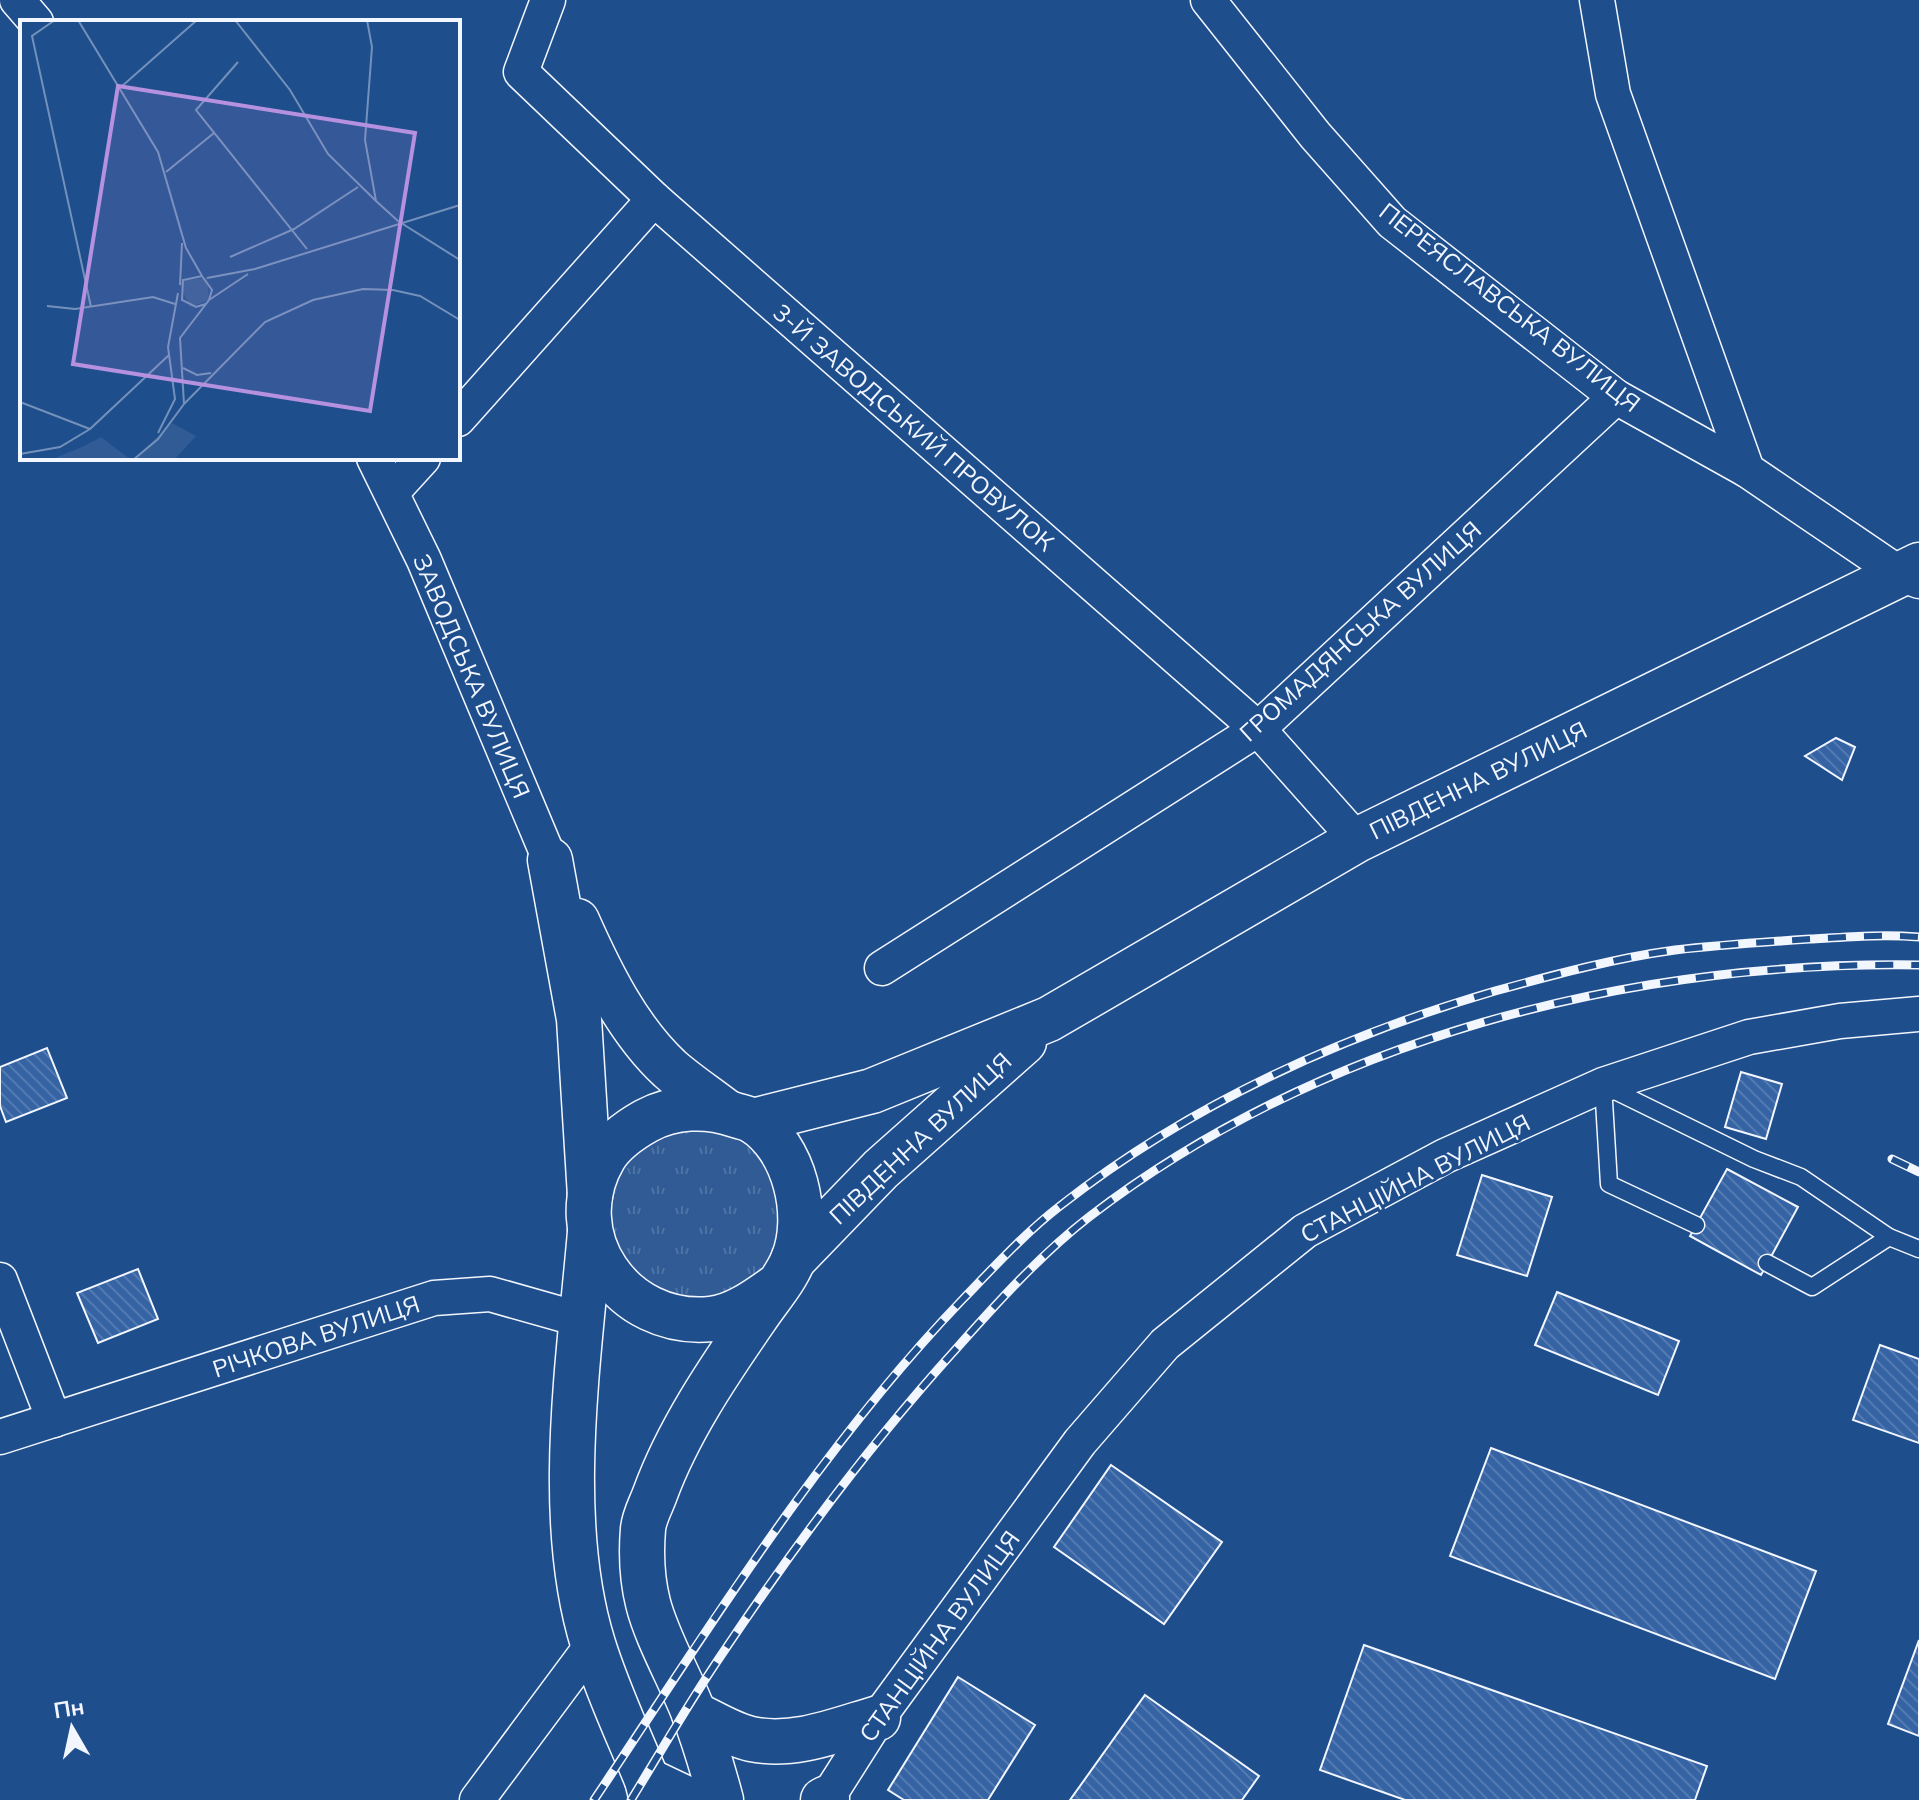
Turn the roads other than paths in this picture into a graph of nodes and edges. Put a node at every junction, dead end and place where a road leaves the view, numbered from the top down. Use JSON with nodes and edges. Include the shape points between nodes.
{"nodes":[{"id":1,"x":548,"y":0,"type":"edge"},
{"id":2,"x":1208,"y":0,"type":"edge"},
{"id":3,"x":1597,"y":0,"type":"edge"},
{"id":4,"x":654,"y":199,"type":"junction"},
{"id":5,"x":1616,"y":397,"type":"junction"},
{"id":6,"x":460,"y":417,"type":"edge"},
{"id":7,"x":375,"y":460,"type":"edge"},
{"id":8,"x":421,"y":460,"type":"edge"},
{"id":9,"x":1747,"y":470,"type":"junction"},
{"id":10,"x":392,"y":492,"type":"junction"},
{"id":11,"x":1913,"y":573,"type":"edge"},
{"id":12,"x":1258,"y":729,"type":"junction"},
{"id":13,"x":1357,"y":840,"type":"junction"},
{"id":14,"x":550,"y":860,"type":"junction"},
{"id":15,"x":882,"y":968,"type":"dead end"},
{"id":16,"x":1919,"y":1014,"type":"edge"},
{"id":17,"x":1049,"y":1019,"type":"junction"},
{"id":18,"x":1603,"y":1085,"type":"junction"},
{"id":19,"x":739,"y":1116,"type":"junction"},
{"id":20,"x":590,"y":1211,"type":"junction"},
{"id":21,"x":1696,"y":1225,"type":"dead end"},
{"id":22,"x":1889,"y":1237,"type":"junction"},
{"id":23,"x":1919,"y":1249,"type":"edge"},
{"id":24,"x":1767,"y":1263,"type":"dead end"},
{"id":25,"x":785,"y":1273,"type":"junction"},
{"id":26,"x":0,"y":1280,"type":"edge"},
{"id":27,"x":582,"y":1320,"type":"junction"},
{"id":28,"x":54,"y":1420,"type":"junction"},
{"id":29,"x":0,"y":1437,"type":"edge"},
{"id":30,"x":593,"y":1644,"type":"junction"},
{"id":31,"x":694,"y":1714,"type":"junction"},
{"id":32,"x":878,"y":1718,"type":"junction"},
{"id":33,"x":649,"y":1790,"type":"edge"},
{"id":34,"x":825,"y":1799,"type":"edge"},
{"id":35,"x":477,"y":1800,"type":"edge"},
{"id":36,"x":689,"y":1800,"type":"edge"},
{"id":37,"x":721,"y":1800,"type":"edge"}],
"edges":[{"from":1,"to":4,"type":"street","name":"3-Й ЗАВОДСЬКИЙ ПРОВУЛОК","via":[[521,72]]},
{"from":2,"to":5,"type":"street","name":"ПЕРЕЯСЛАВСЬКА ВУЛИЦЯ","via":[[1392,222]]},
{"from":3,"to":9,"type":"street","via":[[1613,94]]},
{"from":4,"to":6,"type":"street"},
{"from":4,"to":12,"type":"street","name":"3-Й ЗАВОДСЬКИЙ ПРОВУЛОК"},
{"from":5,"to":9,"type":"street","name":"ПЕРЕЯСЛАВСЬКА ВУЛИЦЯ"},
{"from":5,"to":12,"type":"street","name":"ГРОМАДЯНСЬКА ВУЛИЦЯ"},
{"from":7,"to":10,"type":"street","name":"ЗАВОДСЬКА ВУЛИЦЯ"},
{"from":8,"to":10,"type":"street"},
{"from":9,"to":11,"type":"street"},
{"from":10,"to":14,"type":"street","name":"ЗАВОДСЬКА ВУЛИЦЯ"},
{"from":11,"to":13,"type":"main road","name":"ПІВДЕННА ВУЛИЦЯ"},
{"from":12,"to":13,"type":"street","name":"3-Й ЗАВОДСЬКИЙ ПРОВУЛОК"},
{"from":12,"to":15,"type":"street","name":"ГРОМАДЯНСЬКА ВУЛИЦЯ"},
{"from":13,"to":17,"type":"main road","name":"ПІВДЕННА ВУЛИЦЯ"},
{"from":14,"to":19,"type":"main road","name":"ЗАВОДСЬКА ВУЛИЦЯ","via":[[592,954],[631,1022],[669,1068]]},
{"from":14,"to":20,"type":"main road","name":"ЗАВОДСЬКА ВУЛИЦЯ","via":[[579,1019]]},
{"from":16,"to":18,"type":"street","name":"СТАНЦІЙНА ВУЛИЦЯ","via":[[1749,1037]]},
{"from":17,"to":19,"type":"main road","name":"ПІВДЕННА ВУЛИЦЯ","via":[[872,1091]]},
{"from":17,"to":25,"type":"main road","name":"ПІВДЕННА ВУЛИЦЯ","via":[[881,1169]]},
{"from":18,"to":21,"type":"lane","via":[[1609,1184]]},
{"from":18,"to":22,"type":"lane","via":[[1801,1177]]},
{"from":18,"to":32,"type":"street","name":"СТАНЦІЙНА ВУЛИЦЯ","via":[[1445,1156],[1305,1231],[1165,1344],[1080,1442]]},
{"from":19,"to":20,"type":"main road","via":[[694,1107],[658,1114],[626,1133],[604,1157]]},
{"from":19,"to":25,"type":"main road","via":[[772,1139],[790,1165],[799,1195],[801,1226]]},
{"from":20,"to":25,"type":"main road","via":[[600,1262],[620,1289],[647,1309],[680,1319],[713,1319],[746,1308]]},
{"from":20,"to":27,"type":"main road","name":"ЗАВОДСЬКА ВУЛИЦЯ"},
{"from":22,"to":23,"type":"lane"},
{"from":22,"to":24,"type":"lane","via":[[1812,1287]]},
{"from":25,"to":31,"type":"main road","via":[[679,1441],[643,1525],[648,1604]]},
{"from":26,"to":28,"type":"street"},
{"from":27,"to":28,"type":"street","name":"РІЧКОВА ВУЛИЦЯ","via":[[490,1294],[434,1298]]},
{"from":27,"to":30,"type":"main road","name":"ЗАВОДСЬКА ВУЛИЦЯ","via":[[574,1385],[573,1504],[582,1599]]},
{"from":28,"to":29,"type":"street","name":"РІЧКОВА ВУЛИЦЯ"},
{"from":30,"to":33,"type":"main road","name":"ЗАВОДСЬКА ВУЛИЦЯ"},
{"from":30,"to":35,"type":"street"},
{"from":31,"to":32,"type":"main road","via":[[749,1739],[788,1742]]},
{"from":31,"to":37,"type":"main road"},
{"from":32,"to":34,"type":"street","name":"СТАНЦІЙНА ВУЛИЦЯ"},
{"from":33,"to":36,"type":"main road"}]}
